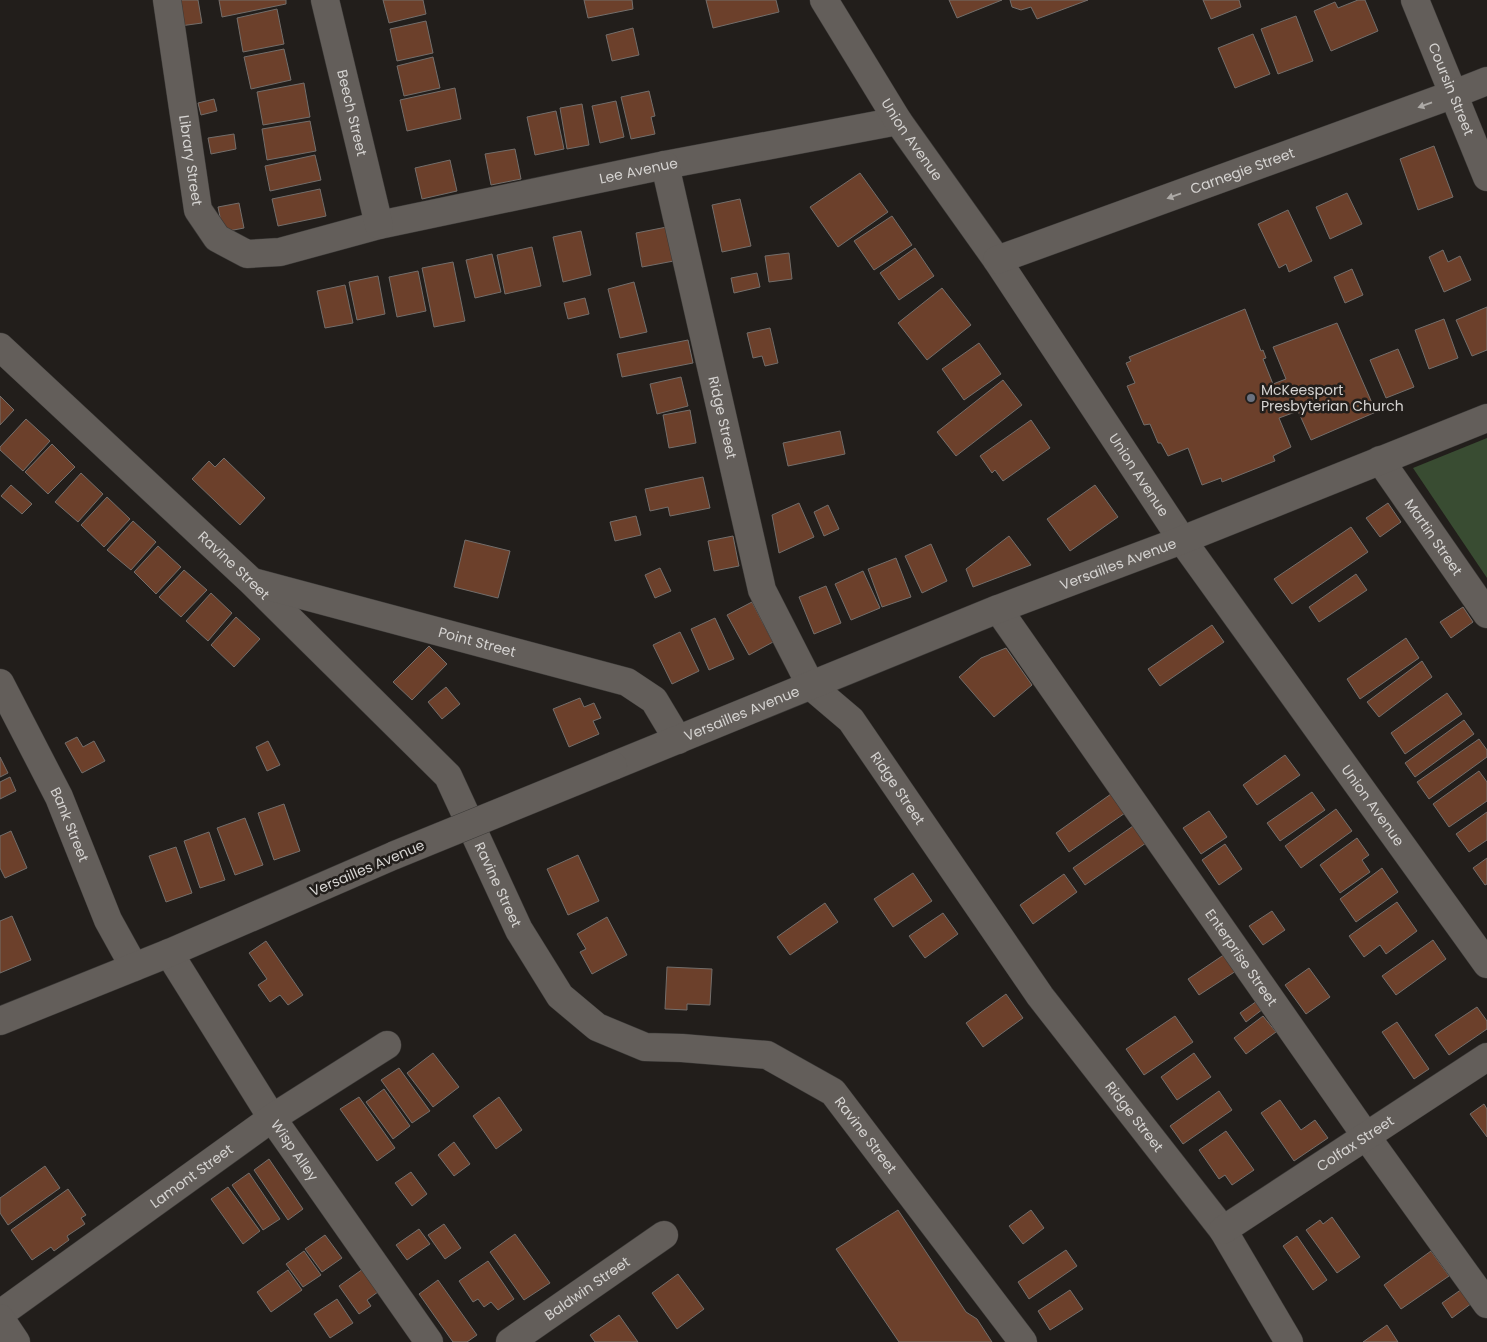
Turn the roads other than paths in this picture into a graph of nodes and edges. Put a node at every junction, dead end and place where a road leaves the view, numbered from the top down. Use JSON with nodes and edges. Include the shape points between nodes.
{"nodes":[{"id":1,"x":168,"y":0,"type":"edge"},
{"id":2,"x":324,"y":0,"type":"edge"},
{"id":3,"x":824,"y":0,"type":"edge"},
{"id":4,"x":1416,"y":0,"type":"edge"},
{"id":5,"x":1487,"y":81,"type":"edge"},
{"id":6,"x":1454,"y":94,"type":"junction"},
{"id":7,"x":898,"y":121,"type":"junction"},
{"id":8,"x":665,"y":165,"type":"junction"},
{"id":9,"x":1487,"y":177,"type":"edge"},
{"id":10,"x":379,"y":226,"type":"junction"},
{"id":11,"x":997,"y":260,"type":"junction"},
{"id":12,"x":0,"y":347,"type":"edge"},
{"id":13,"x":1487,"y":418,"type":"edge"},
{"id":14,"x":1380,"y":460,"type":"junction"},
{"id":15,"x":1182,"y":540,"type":"junction"},
{"id":16,"x":252,"y":582,"type":"junction"},
{"id":17,"x":998,"y":610,"type":"junction"},
{"id":18,"x":1487,"y":614,"type":"edge"},
{"id":19,"x":0,"y":683,"type":"edge"},
{"id":20,"x":810,"y":686,"type":"junction"},
{"id":21,"x":678,"y":740,"type":"junction"},
{"id":22,"x":169,"y":953,"type":"junction"},
{"id":23,"x":1487,"y":964,"type":"edge"},
{"id":24,"x":134,"y":967,"type":"junction"},
{"id":25,"x":0,"y":1021,"type":"edge"},
{"id":26,"x":387,"y":1045,"type":"dead end"},
{"id":27,"x":1487,"y":1057,"type":"edge"},
{"id":28,"x":272,"y":1118,"type":"junction"},
{"id":29,"x":1366,"y":1136,"type":"junction"},
{"id":30,"x":1223,"y":1230,"type":"junction"},
{"id":31,"x":664,"y":1235,"type":"dead end"},
{"id":32,"x":1487,"y":1304,"type":"edge"},
{"id":33,"x":0,"y":1314,"type":"edge"},
{"id":34,"x":0,"y":1318,"type":"edge"},
{"id":35,"x":16,"y":1342,"type":"edge"},
{"id":36,"x":430,"y":1342,"type":"edge"},
{"id":37,"x":510,"y":1342,"type":"edge"},
{"id":38,"x":1023,"y":1342,"type":"edge"},
{"id":39,"x":1289,"y":1342,"type":"edge"}],
"edges":[{"from":1,"to":10,"type":"street","name":"Library Street","via":[[198,210],[217,238],[247,254],[280,252]]},
{"from":2,"to":10,"type":"street","name":"Beech Street"},
{"from":3,"to":7,"type":"street","name":"Union Avenue"},
{"from":4,"to":6,"type":"street","name":"Coursin Street"},
{"from":5,"to":6,"type":"street","name":"Carnegie Street"},
{"from":6,"to":9,"type":"street","name":"Coursin Street"},
{"from":6,"to":11,"type":"street","name":"Carnegie Street","one_way":true},
{"from":7,"to":8,"type":"street","name":"Lee Avenue"},
{"from":7,"to":11,"type":"street","name":"Union Avenue"},
{"from":8,"to":10,"type":"street","name":"Lee Avenue"},
{"from":8,"to":20,"type":"street","name":"Ridge Street","via":[[762,590]]},
{"from":11,"to":15,"type":"street","name":"Union Avenue"},
{"from":12,"to":16,"type":"street","name":"Ravine Street"},
{"from":13,"to":14,"type":"street","name":"Versailles Avenue"},
{"from":14,"to":15,"type":"street","name":"Versailles Avenue"},
{"from":14,"to":18,"type":"street","name":"Martin Street"},
{"from":15,"to":17,"type":"street","name":"Versailles Avenue"},
{"from":15,"to":23,"type":"street","name":"Union Avenue"},
{"from":16,"to":21,"type":"street","name":"Point Street","via":[[627,682],[654,700]]},
{"from":16,"to":38,"type":"street","name":"Ravine Street","via":[[448,776],[519,930],[560,996],[598,1027],[645,1047],[767,1055],[833,1092]]},
{"from":17,"to":20,"type":"street","name":"Versailles Avenue"},
{"from":17,"to":29,"type":"street","name":"Enterprise Street"},
{"from":19,"to":24,"type":"street","name":"Bank Street","via":[[59,797],[108,920]]},
{"from":20,"to":21,"type":"street","name":"Versailles Avenue"},
{"from":20,"to":30,"type":"street","name":"Ridge Street","via":[[851,720],[1040,996]]},
{"from":21,"to":22,"type":"street","name":"Versailles Avenue","bridge":true,"via":[[395,855]]},
{"from":22,"to":24,"type":"street","name":"Versailles Avenue"},
{"from":22,"to":28,"type":"street","name":"Wisp Alley"},
{"from":24,"to":25,"type":"street","name":"Versailles Avenue"},
{"from":26,"to":28,"type":"street","name":"Lamont Street"},
{"from":27,"to":29,"type":"street","name":"Colfax Street"},
{"from":28,"to":33,"type":"street","name":"Lamont Street"},
{"from":28,"to":36,"type":"street","name":"Wisp Alley"},
{"from":29,"to":30,"type":"street","name":"Colfax Street"},
{"from":29,"to":32,"type":"street","name":"Enterprise Street"},
{"from":30,"to":39,"type":"street","name":"Ridge Street"},
{"from":31,"to":37,"type":"street","name":"Baldwin Street"},
{"from":34,"to":35,"type":"street"}]}
